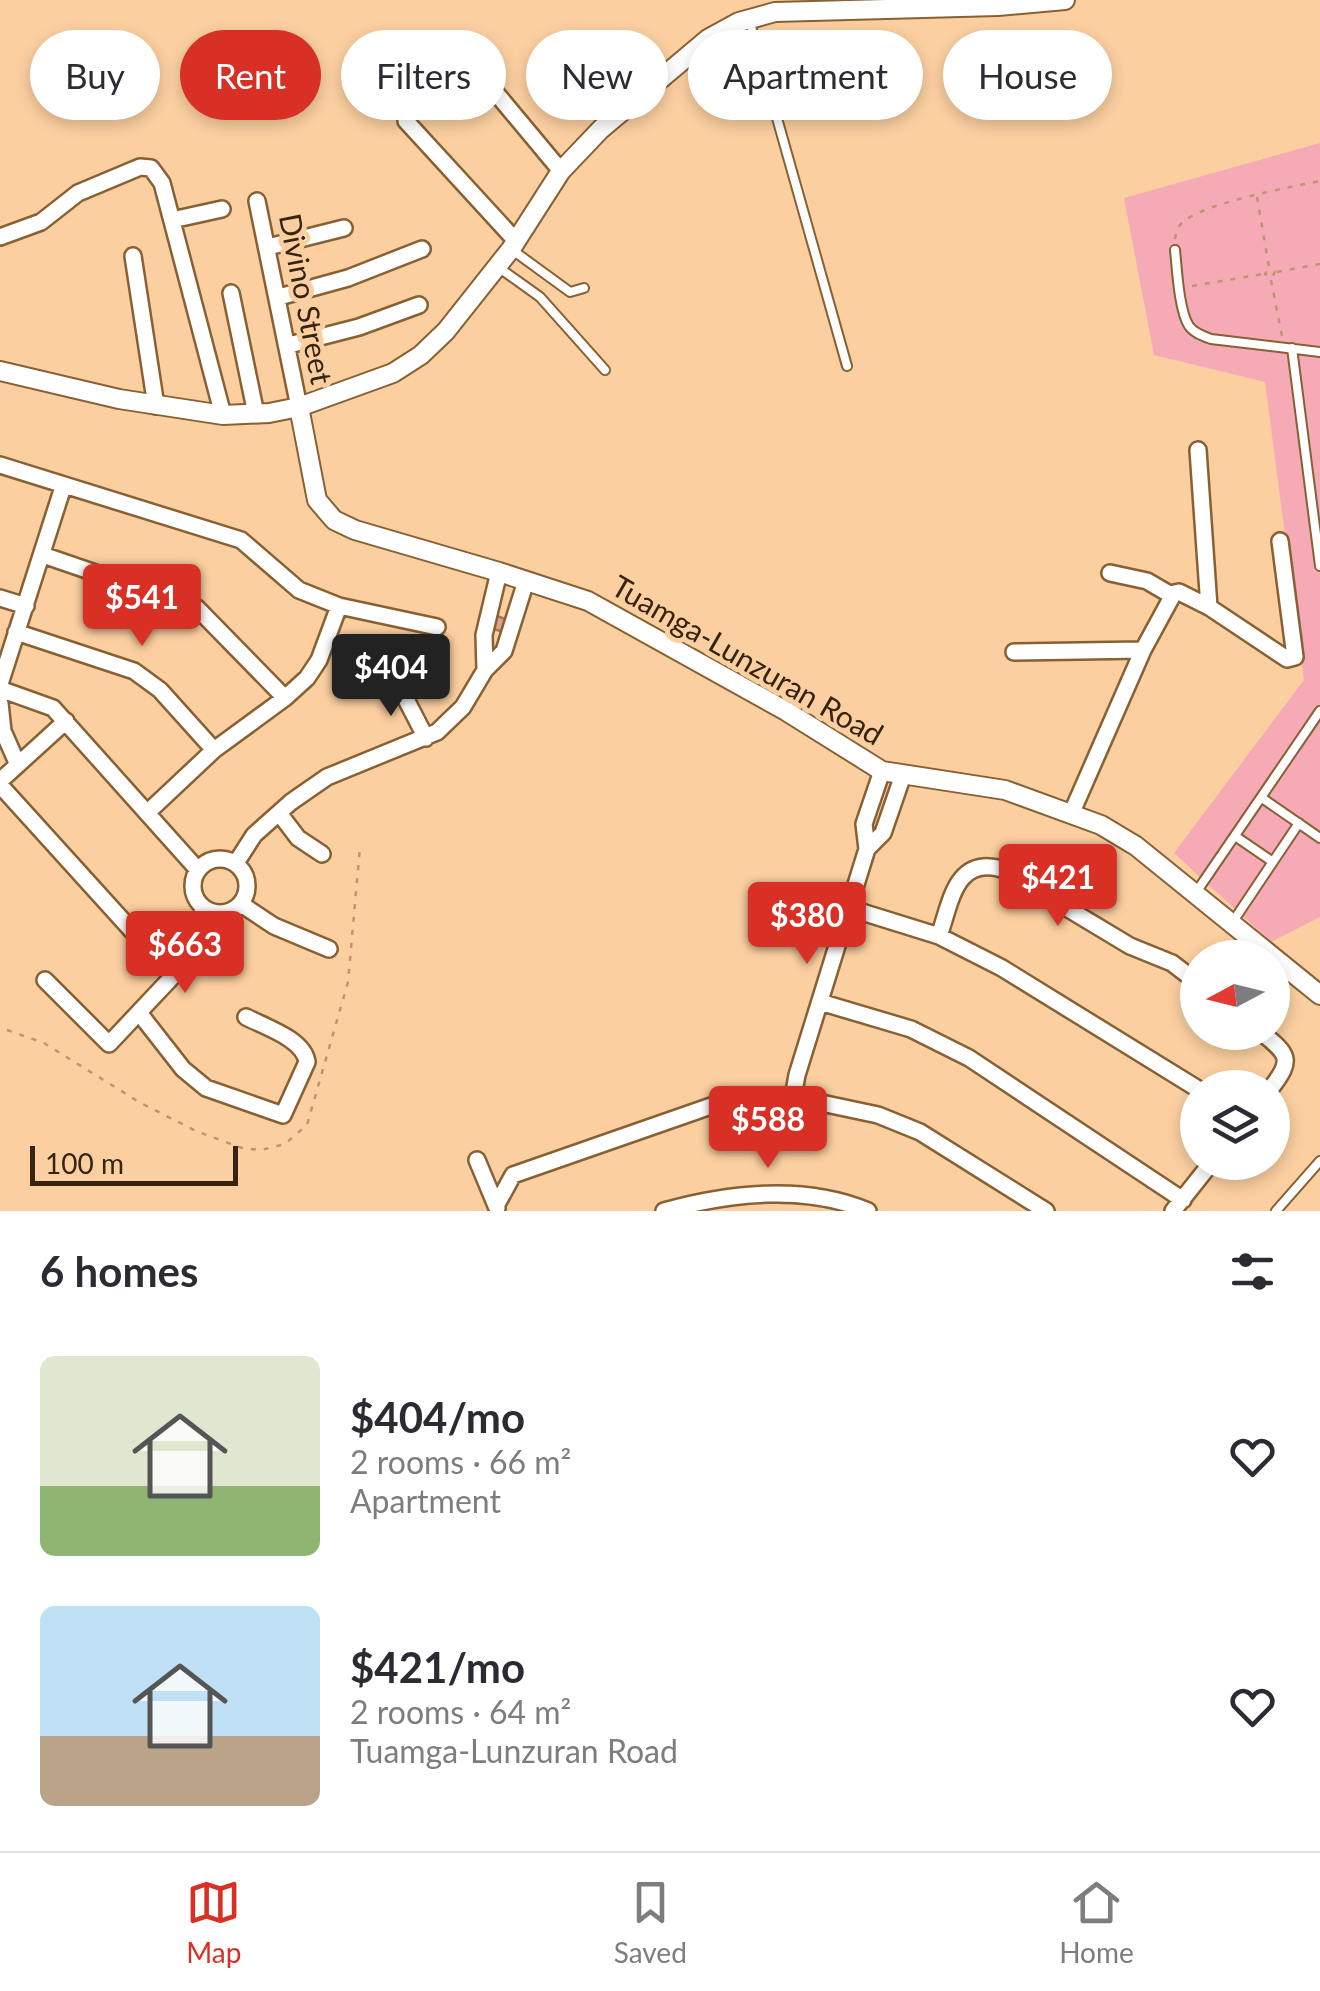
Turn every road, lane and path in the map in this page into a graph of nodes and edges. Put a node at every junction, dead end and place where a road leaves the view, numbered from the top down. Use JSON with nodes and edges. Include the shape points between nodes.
{"nodes":[{"id":1,"x":1064,"y":0,"type":"edge"},
{"id":2,"x":997,"y":3,"type":"edge"},
{"id":3,"x":749,"y":19,"type":"junction"},
{"id":4,"x":506,"y":105,"type":"edge"},
{"id":5,"x":406,"y":121,"type":"dead end"},
{"id":6,"x":561,"y":171,"type":"junction"},
{"id":7,"x":1320,"y":180,"type":"edge"},
{"id":8,"x":1257,"y":195,"type":"junction"},
{"id":9,"x":258,"y":202,"type":"dead end"},
{"id":10,"x":222,"y":209,"type":"dead end"},
{"id":11,"x":172,"y":220,"type":"junction"},
{"id":12,"x":344,"y":228,"type":"dead end"},
{"id":13,"x":0,"y":237,"type":"edge"},
{"id":14,"x":513,"y":245,"type":"junction"},
{"id":15,"x":268,"y":247,"type":"junction"},
{"id":16,"x":422,"y":249,"type":"dead end"},
{"id":17,"x":1174,"y":250,"type":"joint"},
{"id":18,"x":133,"y":256,"type":"dead end"},
{"id":19,"x":1320,"y":264,"type":"edge"},
{"id":20,"x":498,"y":267,"type":"junction"},
{"id":21,"x":1269,"y":267,"type":"junction"},
{"id":22,"x":1275,"y":272,"type":"junction"},
{"id":23,"x":1265,"y":274,"type":"junction"},
{"id":24,"x":1271,"y":278,"type":"junction"},
{"id":25,"x":584,"y":288,"type":"dead end"},
{"id":26,"x":1180,"y":288,"type":"junction"},
{"id":27,"x":231,"y":293,"type":"dead end"},
{"id":28,"x":279,"y":297,"type":"junction"},
{"id":29,"x":419,"y":305,"type":"dead end"},
{"id":30,"x":289,"y":345,"type":"junction"},
{"id":31,"x":1288,"y":348,"type":"junction"},
{"id":32,"x":1320,"y":352,"type":"edge"},
{"id":33,"x":847,"y":366,"type":"dead end"},
{"id":34,"x":605,"y":370,"type":"dead end"},
{"id":35,"x":0,"y":371,"type":"edge"},
{"id":36,"x":156,"y":406,"type":"junction"},
{"id":37,"x":299,"y":407,"type":"junction"},
{"id":38,"x":256,"y":414,"type":"junction"},
{"id":39,"x":223,"y":415,"type":"junction"},
{"id":40,"x":1198,"y":450,"type":"dead end"},
{"id":41,"x":0,"y":465,"type":"edge"},
{"id":42,"x":62,"y":487,"type":"junction"},
{"id":43,"x":1280,"y":541,"type":"dead end"},
{"id":44,"x":43,"y":554,"type":"junction"},
{"id":45,"x":1320,"y":566,"type":"edge"},
{"id":46,"x":499,"y":572,"type":"junction"},
{"id":47,"x":1110,"y":572,"type":"dead end"},
{"id":48,"x":526,"y":581,"type":"junction"},
{"id":49,"x":1171,"y":595,"type":"junction"},
{"id":50,"x":0,"y":598,"type":"edge"},
{"id":51,"x":491,"y":604,"type":"junction"},
{"id":52,"x":26,"y":606,"type":"junction"},
{"id":53,"x":339,"y":606,"type":"junction"},
{"id":54,"x":1210,"y":608,"type":"junction"},
{"id":55,"x":518,"y":611,"type":"junction"},
{"id":56,"x":437,"y":627,"type":"dead end"},
{"id":57,"x":16,"y":632,"type":"junction"},
{"id":58,"x":1143,"y":650,"type":"junction"},
{"id":59,"x":1014,"y":652,"type":"dead end"},
{"id":60,"x":485,"y":670,"type":"junction"},
{"id":61,"x":396,"y":680,"type":"dead end"},
{"id":62,"x":0,"y":686,"type":"edge"},
{"id":63,"x":286,"y":698,"type":"junction"},
{"id":64,"x":0,"y":703,"type":"edge"},
{"id":65,"x":1320,"y":710,"type":"edge"},
{"id":66,"x":66,"y":721,"type":"junction"},
{"id":67,"x":426,"y":738,"type":"junction"},
{"id":68,"x":214,"y":750,"type":"junction"},
{"id":69,"x":18,"y":765,"type":"junction"},
{"id":70,"x":882,"y":770,"type":"junction"},
{"id":71,"x":903,"y":775,"type":"junction"},
{"id":72,"x":0,"y":783,"type":"edge"},
{"id":73,"x":1262,"y":798,"type":"junction"},
{"id":74,"x":148,"y":812,"type":"junction"},
{"id":75,"x":1072,"y":812,"type":"junction"},
{"id":76,"x":279,"y":813,"type":"junction"},
{"id":77,"x":1299,"y":824,"type":"junction"},
{"id":78,"x":1235,"y":836,"type":"junction"},
{"id":79,"x":1320,"y":838,"type":"edge"},
{"id":80,"x":360,"y":847,"type":"dead end"},
{"id":81,"x":867,"y":849,"type":"junction"},
{"id":82,"x":322,"y":854,"type":"dead end"},
{"id":83,"x":1273,"y":862,"type":"junction"},
{"id":84,"x":236,"y":863,"type":"junction"},
{"id":85,"x":198,"y":870,"type":"junction"},
{"id":86,"x":1194,"y":895,"type":"junction"},
{"id":87,"x":241,"y":904,"type":"junction"},
{"id":88,"x":204,"y":908,"type":"junction"},
{"id":89,"x":849,"y":908,"type":"junction"},
{"id":90,"x":1232,"y":923,"type":"junction"},
{"id":91,"x":939,"y":936,"type":"junction"},
{"id":92,"x":329,"y":949,"type":"dead end"},
{"id":93,"x":1180,"y":969,"type":"edge"},
{"id":94,"x":173,"y":976,"type":"junction"},
{"id":95,"x":46,"y":980,"type":"dead end"},
{"id":96,"x":1320,"y":995,"type":"edge"},
{"id":97,"x":820,"y":1002,"type":"junction"},
{"id":98,"x":140,"y":1014,"type":"junction"},
{"id":99,"x":246,"y":1017,"type":"dead end"},
{"id":100,"x":8,"y":1030,"type":"dead end"},
{"id":101,"x":1180,"y":1078,"type":"edge"},
{"id":102,"x":793,"y":1096,"type":"junction"},
{"id":103,"x":477,"y":1160,"type":"dead end"},
{"id":104,"x":1320,"y":1161,"type":"edge"},
{"id":105,"x":1198,"y":1180,"type":"edge"},
{"id":106,"x":1178,"y":1206,"type":"edge"},
{"id":107,"x":497,"y":1208,"type":"edge"},
{"id":108,"x":664,"y":1211,"type":"edge"},
{"id":109,"x":868,"y":1211,"type":"edge"},
{"id":110,"x":1046,"y":1211,"type":"edge"},
{"id":111,"x":1276,"y":1211,"type":"edge"}],
"edges":[{"from":1,"to":2,"type":"street"},
{"from":2,"to":3,"type":"street","via":[[831,8]]},
{"from":3,"to":6,"type":"street","via":[[708,39],[662,75]]},
{"from":3,"to":33,"type":"lane"},
{"from":4,"to":6,"type":"street"},
{"from":5,"to":14,"type":"street"},
{"from":6,"to":14,"type":"street"},
{"from":7,"to":8,"type":"path"},
{"from":8,"to":17,"type":"path","via":[[1181,223]]},
{"from":8,"to":21,"type":"path"},
{"from":9,"to":15,"type":"street","name":"Divino Street"},
{"from":10,"to":11,"type":"street"},
{"from":11,"to":13,"type":"street","via":[[158,174],[140,167]]},
{"from":11,"to":39,"type":"street"},
{"from":12,"to":15,"type":"street"},
{"from":14,"to":20,"type":"street"},
{"from":14,"to":25,"type":"lane","via":[[560,287]]},
{"from":15,"to":28,"type":"street","name":"Divino Street"},
{"from":16,"to":28,"type":"street"},
{"from":17,"to":26,"type":"lane"},
{"from":18,"to":36,"type":"street"},
{"from":19,"to":22,"type":"path"},
{"from":20,"to":34,"type":"lane","via":[[540,298]]},
{"from":20,"to":37,"type":"street","via":[[420,355],[366,384]]},
{"from":21,"to":22,"type":"path"},
{"from":21,"to":23,"type":"path"},
{"from":22,"to":24,"type":"path"},
{"from":23,"to":24,"type":"path"},
{"from":23,"to":26,"type":"path"},
{"from":24,"to":31,"type":"path"},
{"from":26,"to":31,"type":"lane","via":[[1190,327],[1199,335]]},
{"from":27,"to":38,"type":"street"},
{"from":28,"to":30,"type":"street","name":"Divino Street"},
{"from":29,"to":30,"type":"street"},
{"from":30,"to":37,"type":"street","name":"Divino Street"},
{"from":31,"to":32,"type":"lane"},
{"from":31,"to":45,"type":"lane"},
{"from":35,"to":36,"type":"street"},
{"from":36,"to":39,"type":"street"},
{"from":37,"to":38,"type":"street"},
{"from":37,"to":46,"type":"street","name":"Tuamga-Lunzuran Road","via":[[316,500],[334,520]]},
{"from":38,"to":39,"type":"street"},
{"from":40,"to":54,"type":"street"},
{"from":41,"to":42,"type":"street"},
{"from":42,"to":44,"type":"street"},
{"from":42,"to":53,"type":"street","via":[[241,540],[299,590]]},
{"from":43,"to":54,"type":"street","via":[[1293,660]]},
{"from":44,"to":52,"type":"street"},
{"from":44,"to":63,"type":"street","via":[[197,608]]},
{"from":46,"to":48,"type":"street","name":"Tuamga-Lunzuran Road"},
{"from":46,"to":51,"type":"street"},
{"from":47,"to":49,"type":"street"},
{"from":48,"to":55,"type":"street"},
{"from":48,"to":70,"type":"street","name":"Tuamga-Lunzuran Road","via":[[588,602]]},
{"from":49,"to":54,"type":"street","via":[[1179,592]]},
{"from":49,"to":58,"type":"street"},
{"from":50,"to":52,"type":"street"},
{"from":51,"to":55,"type":"lane"},
{"from":51,"to":60,"type":"street"},
{"from":52,"to":57,"type":"street"},
{"from":53,"to":56,"type":"street"},
{"from":53,"to":63,"type":"street","via":[[319,660]]},
{"from":55,"to":60,"type":"street","via":[[506,646]]},
{"from":57,"to":62,"type":"street"},
{"from":57,"to":68,"type":"street","via":[[134,670]]},
{"from":58,"to":59,"type":"street"},
{"from":58,"to":75,"type":"street"},
{"from":60,"to":67,"type":"street","via":[[463,707]]},
{"from":61,"to":67,"type":"street"},
{"from":62,"to":66,"type":"street","via":[[53,708]]},
{"from":63,"to":68,"type":"street"},
{"from":64,"to":69,"type":"street","via":[[3,732]]},
{"from":65,"to":73,"type":"lane"},
{"from":66,"to":69,"type":"street"},
{"from":66,"to":74,"type":"street"},
{"from":67,"to":76,"type":"street","via":[[327,777]]},
{"from":68,"to":74,"type":"street"},
{"from":69,"to":72,"type":"street"},
{"from":70,"to":71,"type":"street","name":"Tuamga-Lunzuran Road"},
{"from":70,"to":81,"type":"street","via":[[864,824]]},
{"from":71,"to":75,"type":"street","name":"Tuamga-Lunzuran Road","via":[[1005,790]]},
{"from":71,"to":81,"type":"street","via":[[883,833]]},
{"from":72,"to":94,"type":"street"},
{"from":73,"to":77,"type":"lane"},
{"from":73,"to":78,"type":"lane"},
{"from":74,"to":85,"type":"street"},
{"from":75,"to":86,"type":"street","name":"Tuamga-Lunzuran Road","via":[[1136,846]]},
{"from":76,"to":82,"type":"street"},
{"from":76,"to":84,"type":"street"},
{"from":77,"to":79,"type":"lane"},
{"from":77,"to":83,"type":"lane"},
{"from":78,"to":83,"type":"lane"},
{"from":78,"to":86,"type":"lane"},
{"from":80,"to":100,"type":"path","via":[[348,982],[307,1125],[286,1144],[242,1148],[196,1132],[44,1043]]},
{"from":81,"to":89,"type":"street"},
{"from":83,"to":90,"type":"lane"},
{"from":84,"to":85,"type":"street","via":[[220,858]]},
{"from":84,"to":87,"type":"street","via":[[248,887]]},
{"from":85,"to":88,"type":"street","via":[[194,894]]},
{"from":86,"to":90,"type":"street","name":"Tuamga-Lunzuran Road"},
{"from":87,"to":88,"type":"street","via":[[220,914]]},
{"from":87,"to":92,"type":"street"},
{"from":88,"to":94,"type":"street"},
{"from":89,"to":91,"type":"street"},
{"from":89,"to":97,"type":"street"},
{"from":90,"to":96,"type":"street","name":"Tuamga-Lunzuran Road"},
{"from":91,"to":93,"type":"street","via":[[964,873],[988,865]]},
{"from":91,"to":101,"type":"street"},
{"from":94,"to":98,"type":"street"},
{"from":95,"to":98,"type":"street","via":[[109,1044]]},
{"from":97,"to":102,"type":"street"},
{"from":97,"to":106,"type":"street","via":[[910,1029],[968,1058]]},
{"from":98,"to":99,"type":"street","via":[[206,1088],[283,1115],[306,1053]]},
{"from":102,"to":107,"type":"street","via":[[711,1106],[513,1175]]},
{"from":102,"to":110,"type":"street","via":[[920,1132]]},
{"from":103,"to":107,"type":"street"},
{"from":104,"to":111,"type":"lane"},
{"from":105,"to":106,"type":"street"},
{"from":108,"to":109,"type":"street","via":[[769,1194]]}]}
